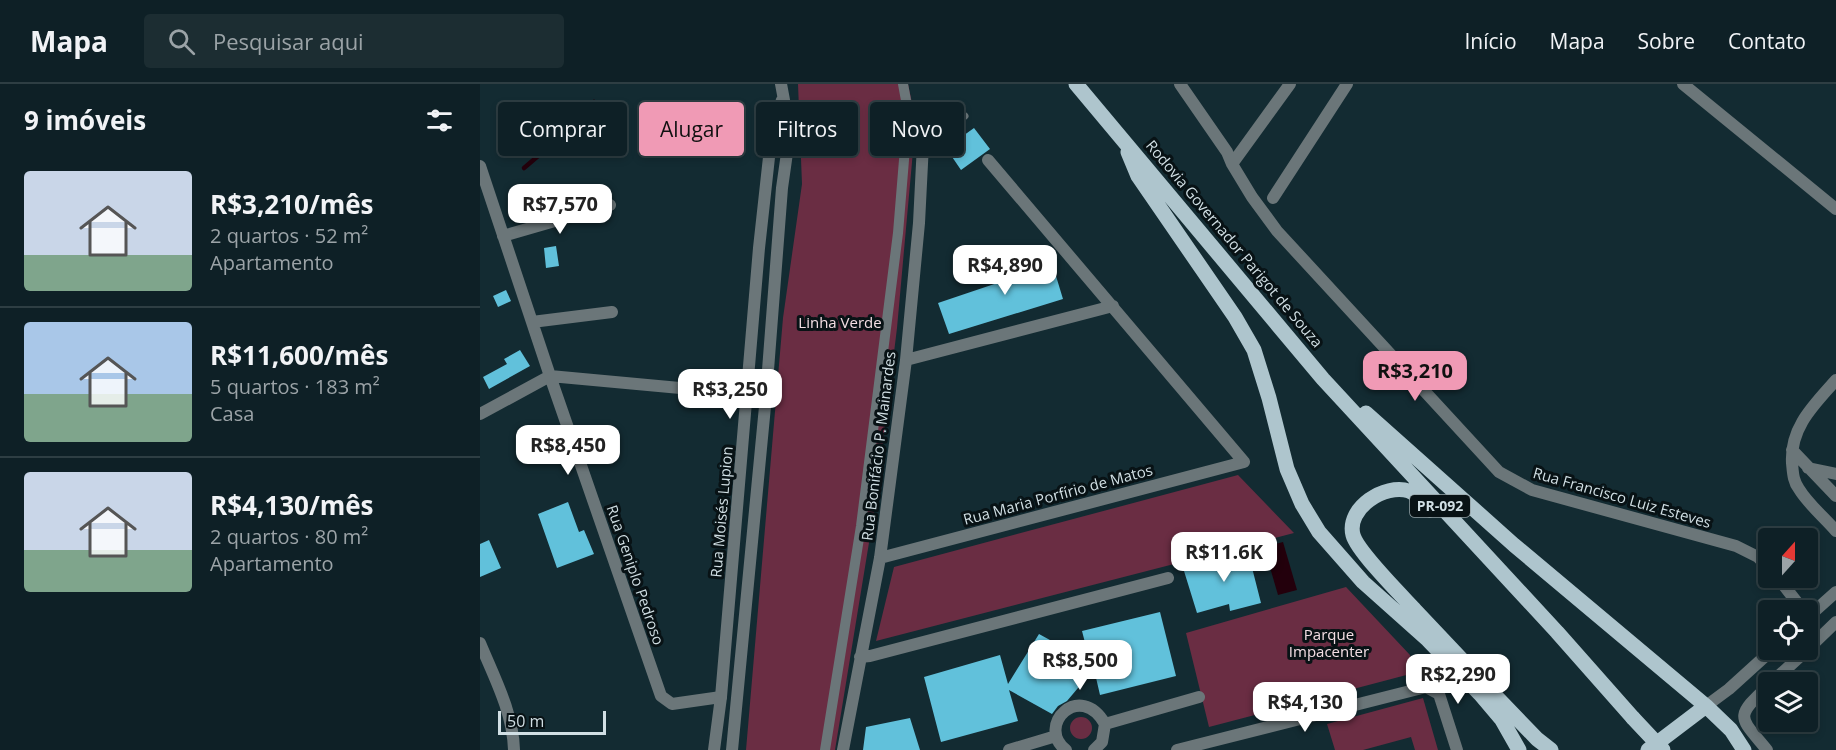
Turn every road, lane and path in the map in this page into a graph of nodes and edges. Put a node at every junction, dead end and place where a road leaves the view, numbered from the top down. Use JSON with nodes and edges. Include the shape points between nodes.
{"nodes":[{"id":1,"x":781,"y":84,"type":"edge"},
{"id":2,"x":903,"y":84,"type":"edge"},
{"id":3,"x":1076,"y":84,"type":"edge"},
{"id":4,"x":1180,"y":84,"type":"edge"},
{"id":5,"x":1290,"y":84,"type":"edge"},
{"id":6,"x":1347,"y":84,"type":"edge"},
{"id":7,"x":1683,"y":84,"type":"edge"},
{"id":8,"x":783,"y":98,"type":"junction"},
{"id":9,"x":1121,"y":136,"type":"junction"},
{"id":10,"x":922,"y":156,"type":"edge"},
{"id":11,"x":988,"y":160,"type":"dead end"},
{"id":12,"x":1232,"y":165,"type":"junction"},
{"id":13,"x":480,"y":166,"type":"edge"},
{"id":14,"x":1273,"y":198,"type":"dead end"},
{"id":15,"x":610,"y":205,"type":"dead end"},
{"id":16,"x":1836,"y":209,"type":"edge"},
{"id":17,"x":503,"y":236,"type":"junction"},
{"id":18,"x":759,"y":248,"type":"junction"},
{"id":19,"x":777,"y":250,"type":"junction"},
{"id":20,"x":1113,"y":306,"type":"junction"},
{"id":21,"x":612,"y":312,"type":"dead end"},
{"id":22,"x":531,"y":322,"type":"junction"},
{"id":23,"x":906,"y":360,"type":"junction"},
{"id":24,"x":550,"y":376,"type":"junction"},
{"id":25,"x":1323,"y":379,"type":"junction"},
{"id":26,"x":1836,"y":380,"type":"edge"},
{"id":27,"x":747,"y":394,"type":"junction"},
{"id":28,"x":766,"y":396,"type":"junction"},
{"id":29,"x":480,"y":414,"type":"edge"},
{"id":30,"x":1792,"y":450,"type":"junction"},
{"id":31,"x":1807,"y":467,"type":"junction"},
{"id":32,"x":1836,"y":474,"type":"edge"},
{"id":33,"x":1836,"y":496,"type":"edge"},
{"id":34,"x":1836,"y":531,"type":"edge"},
{"id":35,"x":1758,"y":557,"type":"edge"},
{"id":36,"x":880,"y":558,"type":"junction"},
{"id":37,"x":1168,"y":578,"type":"dead end"},
{"id":38,"x":1786,"y":588,"type":"edge"},
{"id":39,"x":1836,"y":592,"type":"edge"},
{"id":40,"x":1795,"y":600,"type":"edge"},
{"id":41,"x":1818,"y":607,"type":"edge"},
{"id":42,"x":1836,"y":622,"type":"edge"},
{"id":43,"x":1557,"y":632,"type":"junction"},
{"id":44,"x":1818,"y":639,"type":"edge"},
{"id":45,"x":480,"y":643,"type":"edge"},
{"id":46,"x":860,"y":657,"type":"junction"},
{"id":47,"x":1761,"y":660,"type":"edge"},
{"id":48,"x":1795,"y":660,"type":"edge"},
{"id":49,"x":1783,"y":672,"type":"edge"},
{"id":50,"x":1758,"y":696,"type":"edge"},
{"id":51,"x":722,"y":697,"type":"junction"},
{"id":52,"x":1199,"y":697,"type":"dead end"},
{"id":53,"x":1706,"y":706,"type":"junction"},
{"id":54,"x":1105,"y":724,"type":"junction"},
{"id":55,"x":1731,"y":730,"type":"junction"},
{"id":56,"x":1056,"y":736,"type":"junction"},
{"id":57,"x":1097,"y":749,"type":"edge"},
{"id":58,"x":1520,"y":749,"type":"edge"},
{"id":59,"x":514,"y":750,"type":"edge"},
{"id":60,"x":714,"y":750,"type":"edge"},
{"id":61,"x":732,"y":750,"type":"edge"},
{"id":62,"x":825,"y":750,"type":"edge"},
{"id":63,"x":843,"y":750,"type":"edge"},
{"id":64,"x":1009,"y":750,"type":"edge"},
{"id":65,"x":1066,"y":750,"type":"edge"},
{"id":66,"x":1178,"y":750,"type":"edge"},
{"id":67,"x":1457,"y":750,"type":"edge"},
{"id":68,"x":1551,"y":750,"type":"edge"},
{"id":69,"x":1648,"y":750,"type":"edge"},
{"id":70,"x":1663,"y":750,"type":"edge"},
{"id":71,"x":1744,"y":750,"type":"edge"},
{"id":72,"x":1752,"y":750,"type":"edge"},
{"id":73,"x":1767,"y":750,"type":"edge"}],
"edges":[{"from":1,"to":8,"type":"street","name":"Rua Moisés Lupion"},
{"from":2,"to":62,"type":"street","via":[[908,111],[898,233],[861,526]]},
{"from":3,"to":9,"type":"main road","name":"Rodovia Governador Parigot de Souza","number":"PR-092"},
{"from":4,"to":12,"type":"street","name":"Rua Francisco Luiz Esteves"},
{"from":5,"to":12,"type":"street"},
{"from":6,"to":14,"type":"street"},
{"from":7,"to":16,"type":"street"},
{"from":8,"to":18,"type":"street","name":"Rua Moisés Lupion","via":[[772,130]]},
{"from":8,"to":19,"type":"street","name":"Rua Moisés Lupion","via":[[790,132]]},
{"from":9,"to":25,"type":"main road","name":"Rodovia Governador Parigot de Souza","number":"PR-092"},
{"from":9,"to":58,"type":"main road","via":[[1138,176],[1254,350],[1287,469],[1319,532],[1363,582],[1428,640],[1480,694]]},
{"from":10,"to":23,"type":"street","name":"Rua Bonifácio P. Mainardes"},
{"from":11,"to":20,"type":"street"},
{"from":12,"to":35,"type":"street","name":"Rua Francisco Luiz Esteves","via":[[1277,231],[1499,472],[1532,490],[1736,546]]},
{"from":13,"to":17,"type":"street","name":"Rua Geniplo Pedroso"},
{"from":15,"to":17,"type":"street"},
{"from":17,"to":22,"type":"street","name":"Rua Geniplo Pedroso"},
{"from":18,"to":19,"type":"street"},
{"from":18,"to":27,"type":"street","name":"Rua Moisés Lupion"},
{"from":19,"to":28,"type":"street","name":"Rua Moisés Lupion"},
{"from":20,"to":23,"type":"street"},
{"from":20,"to":36,"type":"street","name":"Rua Maria Porfírio de Matos","via":[[1244,462]]},
{"from":21,"to":22,"type":"street"},
{"from":22,"to":24,"type":"street","name":"Rua Geniplo Pedroso"},
{"from":23,"to":36,"type":"street","name":"Rua Bonifácio P. Mainardes"},
{"from":24,"to":27,"type":"street"},
{"from":24,"to":29,"type":"street"},
{"from":24,"to":51,"type":"street","name":"Rua Geniplo Pedroso","via":[[662,696],[672,704]]},
{"from":25,"to":43,"type":"main road","name":"Rodovia Governador Parigot de Souza","number":"PR-092"},
{"from":25,"to":53,"type":"main road"},
{"from":26,"to":30,"type":"street","via":[[1803,418]]},
{"from":27,"to":28,"type":"street"},
{"from":27,"to":51,"type":"street","name":"Rua Moisés Lupion"},
{"from":28,"to":61,"type":"street","name":"Rua Moisés Lupion"},
{"from":30,"to":31,"type":"street"},
{"from":30,"to":34,"type":"street","via":[[1793,477],[1799,490]]},
{"from":31,"to":32,"type":"street"},
{"from":31,"to":33,"type":"street"},
{"from":36,"to":46,"type":"street","name":"Rua Bonifácio P. Mainardes"},
{"from":37,"to":46,"type":"street"},
{"from":38,"to":40,"type":"street"},
{"from":39,"to":41,"type":"street"},
{"from":42,"to":44,"type":"street"},
{"from":43,"to":68,"type":"main road","via":[[1524,606],[1412,492],[1380,493],[1359,510],[1352,535],[1359,548]]},
{"from":43,"to":70,"type":"main road","name":"Rodovia Governador Parigot de Souza","number":"PR-092","bridge":true},
{"from":45,"to":59,"type":"street","via":[[506,705]]},
{"from":46,"to":63,"type":"street","name":"Rua Bonifácio P. Mainardes"},
{"from":47,"to":53,"type":"street"},
{"from":48,"to":49,"type":"street"},
{"from":50,"to":73,"type":"street","via":[[1747,706],[1745,723]]},
{"from":51,"to":60,"type":"street","name":"Rua Moisés Lupion"},
{"from":52,"to":54,"type":"street"},
{"from":53,"to":55,"type":"main road"},
{"from":53,"to":69,"type":"main road"},
{"from":54,"to":56,"type":"street","via":[[1092,708],[1076,706],[1068,708],[1058,719]]},
{"from":54,"to":57,"type":"street"},
{"from":55,"to":71,"type":"main road"},
{"from":55,"to":72,"type":"street"},
{"from":56,"to":64,"type":"street"},
{"from":56,"to":65,"type":"street"},
{"from":66,"to":67,"type":"street","via":[[1426,687],[1439,694]]}]}
